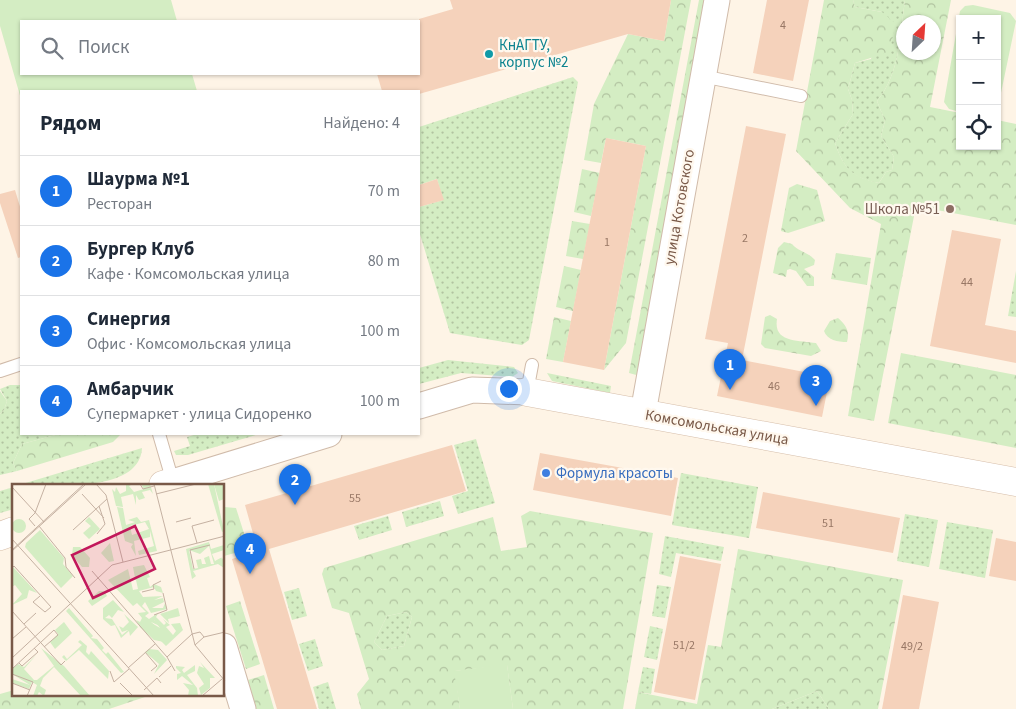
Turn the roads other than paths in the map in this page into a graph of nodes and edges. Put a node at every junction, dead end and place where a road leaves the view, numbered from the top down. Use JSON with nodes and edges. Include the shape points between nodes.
{"nodes":[{"id":1,"x":717,"y":0,"type":"edge"},
{"id":2,"x":702,"y":76,"type":"junction"},
{"id":3,"x":801,"y":96,"type":"dead end"},
{"id":4,"x":20,"y":364,"type":"edge"},
{"id":5,"x":532,"y":365,"type":"dead end"},
{"id":6,"x":0,"y":371,"type":"edge"},
{"id":7,"x":527,"y":392,"type":"junction"},
{"id":8,"x":420,"y":406,"type":"edge"},
{"id":9,"x":643,"y":413,"type":"junction"},
{"id":10,"x":157,"y":435,"type":"edge"},
{"id":11,"x":327,"y":435,"type":"edge"},
{"id":12,"x":1016,"y":482,"type":"edge"},
{"id":13,"x":170,"y":484,"type":"edge"},
{"id":14,"x":225,"y":649,"type":"edge"},
{"id":15,"x":243,"y":709,"type":"edge"}],
"edges":[{"from":1,"to":2,"type":"street","name":"улица Котовского"},
{"from":2,"to":3,"type":"lane"},
{"from":2,"to":9,"type":"street","name":"улица Котовского"},
{"from":4,"to":6,"type":"lane"},
{"from":5,"to":7,"type":"lane"},
{"from":7,"to":8,"type":"street","name":"Комсомольская улица","via":[[472,390]]},
{"from":7,"to":9,"type":"street","name":"Комсомольская улица"},
{"from":9,"to":12,"type":"street","name":"Комсомольская улица"},
{"from":10,"to":13,"type":"lane"},
{"from":11,"to":13,"type":"street"},
{"from":14,"to":15,"type":"street"}]}
